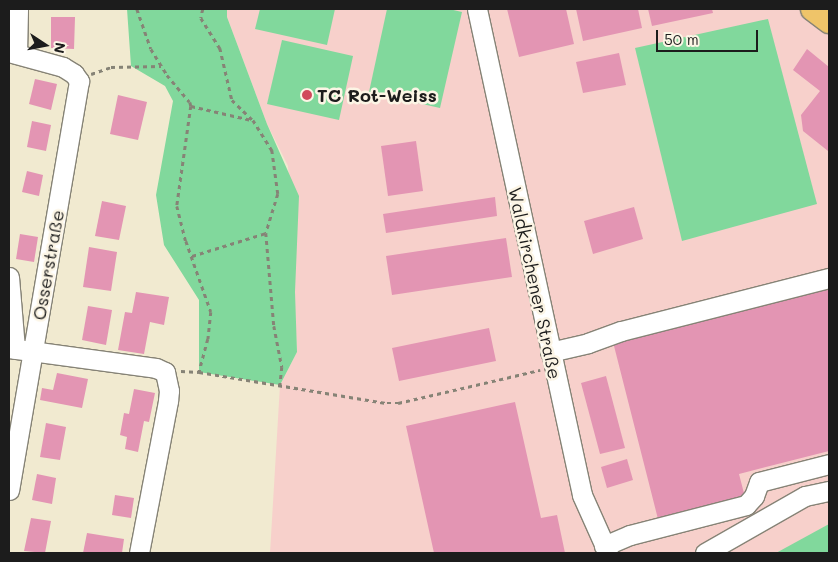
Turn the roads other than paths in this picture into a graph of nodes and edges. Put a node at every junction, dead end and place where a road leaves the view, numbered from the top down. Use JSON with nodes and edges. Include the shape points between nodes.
{"nodes":[{"id":1,"x":18,"y":9,"type":"edge"},
{"id":2,"x":477,"y":9,"type":"edge"},
{"id":3,"x":813,"y":9,"type":"edge"},
{"id":4,"x":829,"y":21,"type":"edge"},
{"id":5,"x":13,"y":53,"type":"edge"},
{"id":6,"x":9,"y":277,"type":"edge"},
{"id":7,"x":829,"y":278,"type":"edge"},
{"id":8,"x":12,"y":348,"type":"edge"},
{"id":9,"x":33,"y":352,"type":"junction"},
{"id":10,"x":551,"y":359,"type":"junction"},
{"id":11,"x":829,"y":464,"type":"edge"},
{"id":12,"x":9,"y":490,"type":"edge"},
{"id":13,"x":829,"y":491,"type":"edge"},
{"id":14,"x":606,"y":550,"type":"edge"},
{"id":15,"x":139,"y":553,"type":"edge"},
{"id":16,"x":704,"y":553,"type":"edge"}],
"edges":[{"from":1,"to":5,"type":"street"},
{"from":2,"to":10,"type":"street","name":"Waldkirchener Straße"},
{"from":3,"to":4,"type":"main road"},
{"from":5,"to":9,"type":"street","name":"Osserstraße","via":[[63,66],[78,81]]},
{"from":6,"to":8,"type":"street"},
{"from":7,"to":10,"type":"street","via":[[621,331]]},
{"from":8,"to":9,"type":"street"},
{"from":9,"to":12,"type":"street","name":"Osserstraße"},
{"from":9,"to":15,"type":"street","via":[[156,368],[165,372],[169,396]]},
{"from":10,"to":14,"type":"street","name":"Waldkirchener Straße","via":[[582,495]]},
{"from":11,"to":14,"type":"street","via":[[759,482],[754,496],[746,505],[630,535]]},
{"from":13,"to":16,"type":"street","via":[[805,496]]}]}
